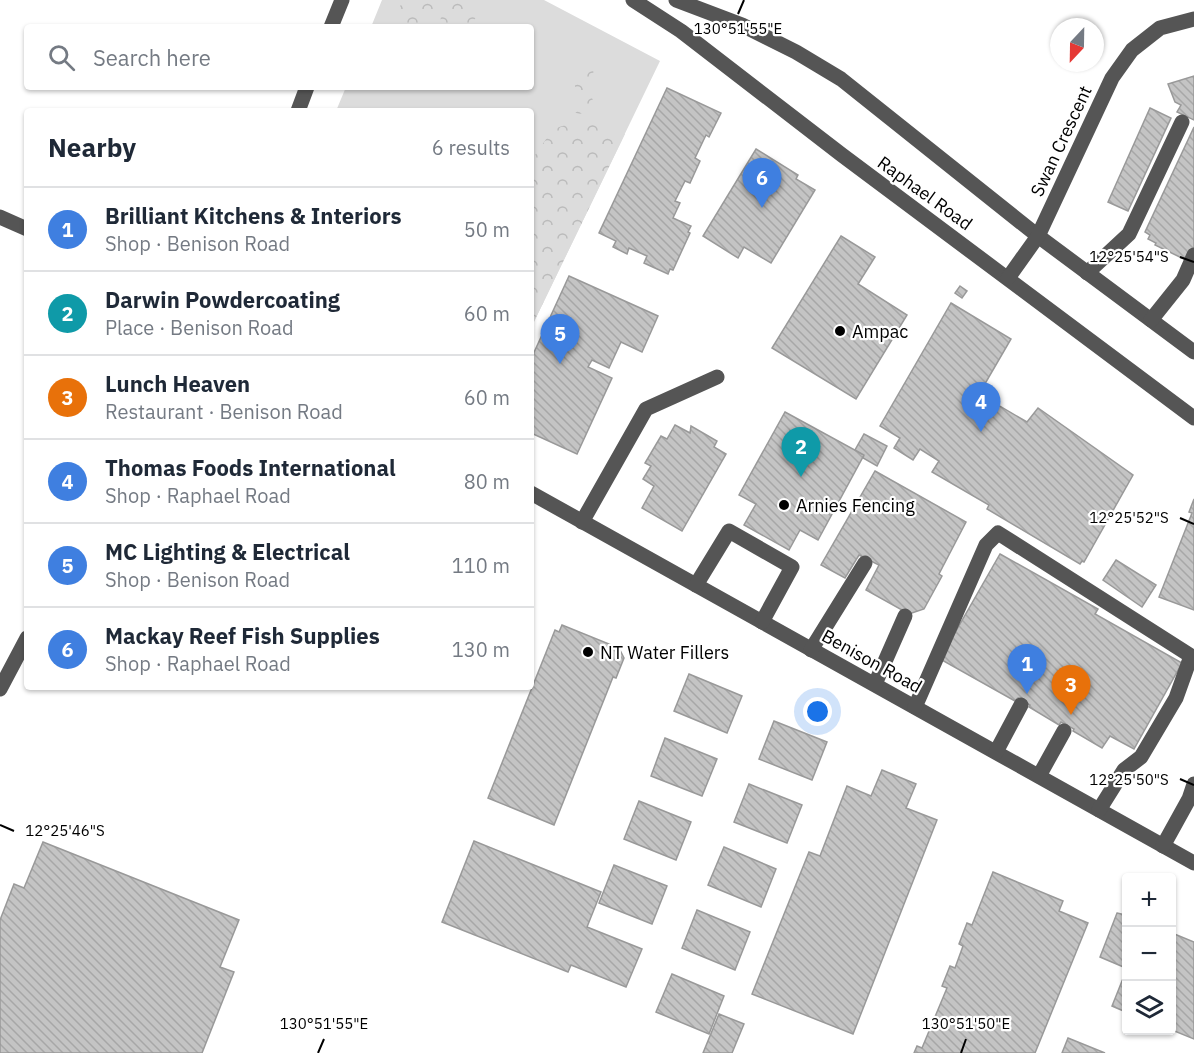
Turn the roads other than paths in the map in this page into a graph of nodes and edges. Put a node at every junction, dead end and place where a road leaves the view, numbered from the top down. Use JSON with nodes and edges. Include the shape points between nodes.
{"nodes":[{"id":1,"x":342,"y":0,"type":"edge"},
{"id":2,"x":633,"y":0,"type":"edge"},
{"id":3,"x":676,"y":0,"type":"edge"},
{"id":4,"x":1194,"y":19,"type":"edge"},
{"id":5,"x":332,"y":24,"type":"edge"},
{"id":6,"x":306,"y":90,"type":"edge"},
{"id":7,"x":298,"y":108,"type":"edge"},
{"id":8,"x":1182,"y":122,"type":"dead end"},
{"id":9,"x":0,"y":217,"type":"edge"},
{"id":10,"x":24,"y":228,"type":"edge"},
{"id":11,"x":1038,"y":236,"type":"junction"},
{"id":12,"x":1194,"y":255,"type":"edge"},
{"id":13,"x":1088,"y":273,"type":"junction"},
{"id":14,"x":1008,"y":278,"type":"junction"},
{"id":15,"x":1151,"y":320,"type":"junction"},
{"id":16,"x":1194,"y":352,"type":"edge"},
{"id":17,"x":717,"y":377,"type":"dead end"},
{"id":18,"x":1194,"y":418,"type":"edge"},
{"id":19,"x":534,"y":495,"type":"edge"},
{"id":20,"x":582,"y":522,"type":"junction"},
{"id":21,"x":865,"y":563,"type":"dead end"},
{"id":22,"x":696,"y":585,"type":"junction"},
{"id":23,"x":905,"y":616,"type":"dead end"},
{"id":24,"x":762,"y":622,"type":"junction"},
{"id":25,"x":24,"y":644,"type":"edge"},
{"id":26,"x":811,"y":650,"type":"junction"},
{"id":27,"x":874,"y":684,"type":"junction"},
{"id":28,"x":0,"y":688,"type":"edge"},
{"id":29,"x":1021,"y":705,"type":"dead end"},
{"id":30,"x":915,"y":707,"type":"junction"},
{"id":31,"x":1064,"y":731,"type":"dead end"},
{"id":32,"x":996,"y":752,"type":"junction"},
{"id":33,"x":1039,"y":776,"type":"junction"},
{"id":34,"x":1194,"y":784,"type":"edge"},
{"id":35,"x":1099,"y":810,"type":"junction"},
{"id":36,"x":1163,"y":846,"type":"junction"},
{"id":37,"x":1194,"y":863,"type":"edge"}],
"edges":[{"from":1,"to":5,"type":"street"},
{"from":2,"to":14,"type":"street","name":"Raphael Road","via":[[681,31]]},
{"from":3,"to":11,"type":"street","name":"Raphael Road","via":[[742,25],[841,79]]},
{"from":4,"to":11,"type":"street","name":"Swan Crescent","via":[[1160,28],[1132,50],[1112,78]]},
{"from":6,"to":7,"type":"street"},
{"from":8,"to":13,"type":"street","via":[[1129,234]]},
{"from":9,"to":10,"type":"street"},
{"from":11,"to":13,"type":"street","name":"Raphael Road"},
{"from":11,"to":14,"type":"street","name":"Swan Crescent"},
{"from":12,"to":15,"type":"street","via":[[1183,280]]},
{"from":13,"to":15,"type":"street","name":"Raphael Road"},
{"from":14,"to":18,"type":"street","name":"Raphael Road"},
{"from":15,"to":16,"type":"street","name":"Raphael Road"},
{"from":17,"to":20,"type":"street","via":[[646,409]]},
{"from":19,"to":20,"type":"street","name":"Benison Road"},
{"from":20,"to":22,"type":"street","name":"Benison Road"},
{"from":21,"to":26,"type":"street"},
{"from":22,"to":24,"type":"street","name":"Benison Road"},
{"from":22,"to":24,"type":"street","via":[[729,531],[792,567]]},
{"from":23,"to":27,"type":"street"},
{"from":24,"to":26,"type":"street","name":"Benison Road"},
{"from":25,"to":28,"type":"street"},
{"from":26,"to":27,"type":"street","name":"Benison Road"},
{"from":27,"to":30,"type":"street","name":"Benison Road"},
{"from":29,"to":32,"type":"street"},
{"from":30,"to":32,"type":"street","name":"Benison Road"},
{"from":30,"to":35,"type":"street","via":[[986,545],[998,533],[1191,656],[1176,698],[1141,757],[1124,770]]},
{"from":31,"to":33,"type":"street"},
{"from":32,"to":33,"type":"street","name":"Benison Road"},
{"from":33,"to":35,"type":"street","name":"Benison Road"},
{"from":34,"to":36,"type":"street"},
{"from":35,"to":36,"type":"street","name":"Benison Road"},
{"from":36,"to":37,"type":"street","name":"Benison Road"}]}
